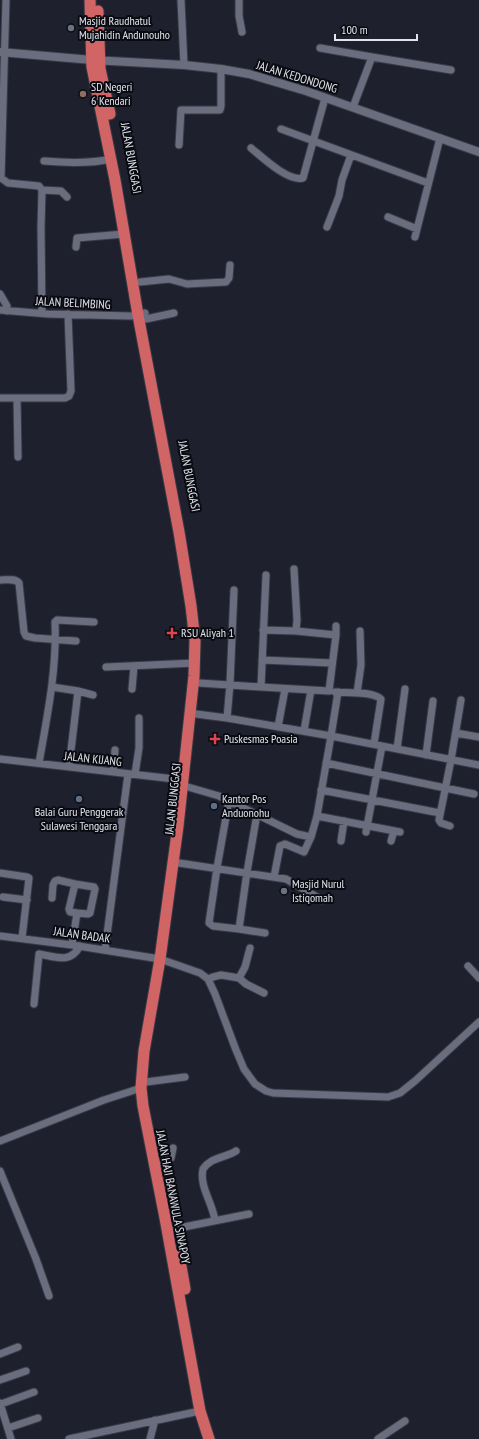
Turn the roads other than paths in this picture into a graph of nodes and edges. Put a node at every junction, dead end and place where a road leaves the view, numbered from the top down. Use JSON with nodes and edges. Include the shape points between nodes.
{"nodes":[{"id":1,"x":6,"y":0,"type":"edge"},
{"id":2,"x":90,"y":0,"type":"edge"},
{"id":3,"x":98,"y":0,"type":"edge"},
{"id":4,"x":181,"y":0,"type":"edge"},
{"id":5,"x":239,"y":0,"type":"edge"},
{"id":6,"x":242,"y":32,"type":"dead end"},
{"id":7,"x":320,"y":48,"type":"dead end"},
{"id":8,"x":2,"y":52,"type":"edge"},
{"id":9,"x":372,"y":57,"type":"junction"},
{"id":10,"x":95,"y":60,"type":"junction"},
{"id":11,"x":184,"y":65,"type":"junction"},
{"id":12,"x":221,"y":69,"type":"junction"},
{"id":13,"x":450,"y":70,"type":"dead end"},
{"id":14,"x":325,"y":98,"type":"junction"},
{"id":15,"x":2,"y":107,"type":"edge"},
{"id":16,"x":353,"y":107,"type":"junction"},
{"id":17,"x":280,"y":129,"type":"dead end"},
{"id":18,"x":440,"y":138,"type":"junction"},
{"id":19,"x":314,"y":141,"type":"junction"},
{"id":20,"x":179,"y":145,"type":"dead end"},
{"id":21,"x":251,"y":148,"type":"dead end"},
{"id":22,"x":479,"y":152,"type":"edge"},
{"id":23,"x":351,"y":155,"type":"junction"},
{"id":24,"x":111,"y":159,"type":"junction"},
{"id":25,"x":44,"y":161,"type":"dead end"},
{"id":26,"x":1,"y":178,"type":"edge"},
{"id":27,"x":119,"y":179,"type":"junction"},
{"id":28,"x":428,"y":183,"type":"junction"},
{"id":29,"x":42,"y":190,"type":"junction"},
{"id":30,"x":67,"y":197,"type":"dead end"},
{"id":31,"x":388,"y":218,"type":"dead end"},
{"id":32,"x":327,"y":226,"type":"dead end"},
{"id":33,"x":417,"y":229,"type":"junction"},
{"id":34,"x":124,"y":234,"type":"junction"},
{"id":35,"x":415,"y":237,"type":"dead end"},
{"id":36,"x":76,"y":247,"type":"dead end"},
{"id":37,"x":230,"y":265,"type":"dead end"},
{"id":38,"x":140,"y":282,"type":"junction"},
{"id":39,"x":0,"y":294,"type":"edge"},
{"id":40,"x":4,"y":310,"type":"edge"},
{"id":41,"x":42,"y":313,"type":"junction"},
{"id":42,"x":174,"y":313,"type":"dead end"},
{"id":43,"x":68,"y":314,"type":"junction"},
{"id":44,"x":143,"y":315,"type":"junction"},
{"id":45,"x":0,"y":398,"type":"edge"},
{"id":46,"x":17,"y":398,"type":"junction"},
{"id":47,"x":18,"y":457,"type":"dead end"},
{"id":48,"x":294,"y":569,"type":"dead end"},
{"id":49,"x":266,"y":575,"type":"dead end"},
{"id":50,"x":0,"y":580,"type":"edge"},
{"id":51,"x":192,"y":588,"type":"junction"},
{"id":52,"x":234,"y":590,"type":"dead end"},
{"id":53,"x":94,"y":622,"type":"dead end"},
{"id":54,"x":336,"y":626,"type":"dead end"},
{"id":55,"x":263,"y":630,"type":"junction"},
{"id":56,"x":296,"y":631,"type":"junction"},
{"id":57,"x":360,"y":631,"type":"dead end"},
{"id":58,"x":336,"y":635,"type":"junction"},
{"id":59,"x":56,"y":640,"type":"junction"},
{"id":60,"x":76,"y":641,"type":"dead end"},
{"id":61,"x":262,"y":660,"type":"junction"},
{"id":62,"x":195,"y":663,"type":"junction"},
{"id":63,"x":332,"y":663,"type":"junction"},
{"id":64,"x":134,"y":666,"type":"junction"},
{"id":65,"x":106,"y":668,"type":"dead end"},
{"id":66,"x":199,"y":683,"type":"junction"},
{"id":67,"x":230,"y":684,"type":"junction"},
{"id":68,"x":52,"y":687,"type":"junction"},
{"id":69,"x":261,"y":687,"type":"junction"},
{"id":70,"x":285,"y":689,"type":"junction"},
{"id":71,"x":405,"y":689,"type":"dead end"},
{"id":72,"x":132,"y":690,"type":"dead end"},
{"id":73,"x":310,"y":690,"type":"junction"},
{"id":74,"x":78,"y":691,"type":"junction"},
{"id":75,"x":329,"y":691,"type":"junction"},
{"id":76,"x":338,"y":692,"type":"junction"},
{"id":77,"x":357,"y":693,"type":"junction"},
{"id":78,"x":93,"y":695,"type":"dead end"},
{"id":79,"x":461,"y":700,"type":"dead end"},
{"id":80,"x":433,"y":701,"type":"dead end"},
{"id":81,"x":196,"y":714,"type":"junction"},
{"id":82,"x":139,"y":718,"type":"dead end"},
{"id":83,"x":227,"y":718,"type":"junction"},
{"id":84,"x":278,"y":727,"type":"junction"},
{"id":85,"x":191,"y":731,"type":"junction"},
{"id":86,"x":304,"y":731,"type":"junction"},
{"id":87,"x":456,"y":733,"type":"junction"},
{"id":88,"x":331,"y":736,"type":"junction"},
{"id":89,"x":479,"y":737,"type":"edge"},
{"id":90,"x":374,"y":744,"type":"junction"},
{"id":91,"x":382,"y":746,"type":"junction"},
{"id":92,"x":397,"y":749,"type":"junction"},
{"id":93,"x":115,"y":750,"type":"dead end"},
{"id":94,"x":426,"y":755,"type":"junction"},
{"id":95,"x":0,"y":759,"type":"edge"},
{"id":96,"x":451,"y":760,"type":"junction"},
{"id":97,"x":39,"y":763,"type":"junction"},
{"id":98,"x":326,"y":763,"type":"junction"},
{"id":99,"x":479,"y":765,"type":"edge"},
{"id":100,"x":69,"y":767,"type":"junction"},
{"id":101,"x":113,"y":772,"type":"junction"},
{"id":102,"x":131,"y":774,"type":"junction"},
{"id":103,"x":377,"y":774,"type":"junction"},
{"id":104,"x":186,"y":783,"type":"junction"},
{"id":105,"x":446,"y":788,"type":"junction"},
{"id":106,"x":321,"y":790,"type":"junction"},
{"id":107,"x":474,"y":794,"type":"dead end"},
{"id":108,"x":372,"y":799,"type":"junction"},
{"id":109,"x":229,"y":800,"type":"junction"},
{"id":110,"x":440,"y":813,"type":"junction"},
{"id":111,"x":257,"y":814,"type":"junction"},
{"id":112,"x":317,"y":816,"type":"junction"},
{"id":113,"x":344,"y":821,"type":"junction"},
{"id":114,"x":450,"y":826,"type":"dead end"},
{"id":115,"x":367,"y":829,"type":"junction"},
{"id":116,"x":311,"y":837,"type":"junction"},
{"id":117,"x":341,"y":841,"type":"dead end"},
{"id":118,"x":391,"y":841,"type":"dead end"},
{"id":119,"x":179,"y":863,"type":"junction"},
{"id":120,"x":217,"y":868,"type":"junction"},
{"id":121,"x":247,"y":872,"type":"junction"},
{"id":122,"x":0,"y":873,"type":"edge"},
{"id":123,"x":274,"y":877,"type":"junction"},
{"id":124,"x":74,"y":884,"type":"junction"},
{"id":125,"x":3,"y":898,"type":"dead end"},
{"id":126,"x":52,"y":898,"type":"dead end"},
{"id":127,"x":27,"y":900,"type":"junction"},
{"id":128,"x":322,"y":900,"type":"dead end"},
{"id":129,"x":77,"y":913,"type":"junction"},
{"id":130,"x":239,"y":929,"type":"junction"},
{"id":131,"x":265,"y":933,"type":"dead end"},
{"id":132,"x":0,"y":936,"type":"edge"},
{"id":133,"x":22,"y":938,"type":"junction"},
{"id":134,"x":42,"y":941,"type":"junction"},
{"id":135,"x":76,"y":945,"type":"junction"},
{"id":136,"x":250,"y":948,"type":"dead end"},
{"id":137,"x":105,"y":950,"type":"junction"},
{"id":138,"x":39,"y":954,"type":"junction"},
{"id":139,"x":162,"y":960,"type":"junction"},
{"id":140,"x":468,"y":966,"type":"dead end"},
{"id":141,"x":239,"y":978,"type":"junction"},
{"id":142,"x":479,"y":978,"type":"edge"},
{"id":143,"x":208,"y":979,"type":"junction"},
{"id":144,"x":264,"y":993,"type":"dead end"},
{"id":145,"x":34,"y":1004,"type":"dead end"},
{"id":146,"x":479,"y":1022,"type":"edge"},
{"id":147,"x":185,"y":1077,"type":"dead end"},
{"id":148,"x":143,"y":1085,"type":"junction"},
{"id":149,"x":145,"y":1105,"type":"junction"},
{"id":150,"x":0,"y":1141,"type":"edge"},
{"id":151,"x":173,"y":1148,"type":"dead end"},
{"id":152,"x":236,"y":1152,"type":"dead end"},
{"id":153,"x":160,"y":1163,"type":"junction"},
{"id":154,"x":0,"y":1171,"type":"edge"},
{"id":155,"x":249,"y":1214,"type":"dead end"},
{"id":156,"x":215,"y":1221,"type":"junction"},
{"id":157,"x":174,"y":1229,"type":"junction"},
{"id":158,"x":49,"y":1296,"type":"dead end"},
{"id":159,"x":18,"y":1347,"type":"dead end"},
{"id":160,"x":0,"y":1354,"type":"edge"},
{"id":161,"x":26,"y":1371,"type":"dead end"},
{"id":162,"x":0,"y":1380,"type":"edge"},
{"id":163,"x":34,"y":1392,"type":"dead end"},
{"id":164,"x":0,"y":1404,"type":"edge"},
{"id":165,"x":200,"y":1411,"type":"junction"},
{"id":166,"x":38,"y":1418,"type":"dead end"},
{"id":167,"x":155,"y":1420,"type":"junction"},
{"id":168,"x":406,"y":1421,"type":"dead end"},
{"id":169,"x":8,"y":1428,"type":"junction"},
{"id":170,"x":211,"y":1436,"type":"edge"},
{"id":171,"x":11,"y":1439,"type":"edge"},
{"id":172,"x":69,"y":1439,"type":"edge"},
{"id":173,"x":150,"y":1439,"type":"edge"},
{"id":174,"x":378,"y":1439,"type":"edge"}],
"edges":[{"from":1,"to":8,"type":"street"},
{"from":2,"to":10,"type":"highway","name":"JALAN BUNGGASI"},
{"from":3,"to":10,"type":"highway","name":"JALAN BUNGGASI"},
{"from":4,"to":11,"type":"street"},
{"from":5,"to":6,"type":"street"},
{"from":7,"to":9,"type":"street"},
{"from":8,"to":10,"type":"street","name":"JALAN KEDONDONG"},
{"from":8,"to":15,"type":"street"},
{"from":9,"to":13,"type":"street"},
{"from":9,"to":16,"type":"street"},
{"from":10,"to":11,"type":"street","name":"JALAN KEDONDONG"},
{"from":10,"to":24,"type":"highway","name":"JALAN BUNGGASI"},
{"from":10,"to":27,"type":"highway","name":"JALAN BUNGGASI"},
{"from":11,"to":12,"type":"street","name":"JALAN KEDONDONG"},
{"from":12,"to":14,"type":"street","name":"JALAN KEDONDONG","via":[[262,78]]},
{"from":12,"to":20,"type":"street","via":[[220,110],[181,110]]},
{"from":14,"to":16,"type":"street","name":"JALAN KEDONDONG"},
{"from":14,"to":19,"type":"street"},
{"from":15,"to":26,"type":"street"},
{"from":16,"to":18,"type":"street","name":"JALAN KEDONDONG"},
{"from":17,"to":19,"type":"street"},
{"from":18,"to":22,"type":"street","name":"JALAN KEDONDONG"},
{"from":18,"to":28,"type":"street"},
{"from":19,"to":21,"type":"street","via":[[301,179],[277,169]]},
{"from":19,"to":23,"type":"street"},
{"from":23,"to":28,"type":"street"},
{"from":23,"to":32,"type":"street"},
{"from":24,"to":25,"type":"street","via":[[76,163]]},
{"from":24,"to":27,"type":"highway","name":"JALAN BUNGGASI"},
{"from":26,"to":29,"type":"street","via":[[8,183],[39,186]]},
{"from":27,"to":34,"type":"highway","name":"JALAN BUNGGASI"},
{"from":27,"to":38,"type":"highway","name":"JALAN BUNGGASI"},
{"from":28,"to":33,"type":"street"},
{"from":29,"to":30,"type":"street","via":[[61,191]]},
{"from":29,"to":41,"type":"street"},
{"from":31,"to":33,"type":"street"},
{"from":33,"to":35,"type":"street"},
{"from":34,"to":36,"type":"street","via":[[77,238]]},
{"from":34,"to":44,"type":"highway","name":"JALAN BUNGGASI"},
{"from":37,"to":38,"type":"street","via":[[228,281],[187,284],[169,279]]},
{"from":38,"to":44,"type":"highway","name":"JALAN BUNGGASI"},
{"from":39,"to":40,"type":"street","via":[[7,306]]},
{"from":40,"to":41,"type":"street","name":"JALAN BELIMBING"},
{"from":41,"to":43,"type":"street","name":"JALAN BELIMBING"},
{"from":42,"to":44,"type":"street","name":"JALAN BELIMBING"},
{"from":43,"to":44,"type":"street","name":"JALAN BELIMBING"},
{"from":43,"to":46,"type":"street","via":[[70,396]]},
{"from":44,"to":51,"type":"highway","name":"JALAN BUNGGASI"},
{"from":45,"to":46,"type":"street"},
{"from":46,"to":47,"type":"street"},
{"from":48,"to":56,"type":"street"},
{"from":49,"to":55,"type":"street"},
{"from":50,"to":59,"type":"street","via":[[19,582],[26,635]]},
{"from":51,"to":62,"type":"highway","name":"JALAN BUNGGASI"},
{"from":51,"to":66,"type":"highway","name":"JALAN BUNGGASI","via":[[200,640]]},
{"from":52,"to":67,"type":"street"},
{"from":53,"to":59,"type":"street","via":[[56,621]]},
{"from":54,"to":58,"type":"street"},
{"from":55,"to":56,"type":"street"},
{"from":55,"to":61,"type":"street"},
{"from":56,"to":58,"type":"street"},
{"from":57,"to":77,"type":"street","via":[[361,665]]},
{"from":58,"to":63,"type":"street"},
{"from":59,"to":60,"type":"street"},
{"from":59,"to":68,"type":"street"},
{"from":61,"to":63,"type":"street"},
{"from":61,"to":69,"type":"street"},
{"from":62,"to":64,"type":"street"},
{"from":62,"to":85,"type":"highway","name":"JALAN BUNGGASI"},
{"from":63,"to":75,"type":"street"},
{"from":64,"to":65,"type":"street"},
{"from":64,"to":72,"type":"street"},
{"from":66,"to":67,"type":"street"},
{"from":66,"to":81,"type":"highway","name":"JALAN BUNGGASI"},
{"from":67,"to":69,"type":"street"},
{"from":67,"to":83,"type":"street"},
{"from":68,"to":74,"type":"street"},
{"from":68,"to":97,"type":"street"},
{"from":69,"to":70,"type":"street"},
{"from":70,"to":73,"type":"street"},
{"from":70,"to":84,"type":"street"},
{"from":71,"to":92,"type":"street"},
{"from":73,"to":75,"type":"street"},
{"from":73,"to":86,"type":"street"},
{"from":74,"to":78,"type":"street"},
{"from":74,"to":100,"type":"street"},
{"from":75,"to":76,"type":"street"},
{"from":76,"to":77,"type":"street"},
{"from":76,"to":88,"type":"street"},
{"from":77,"to":90,"type":"street","via":[[381,698]]},
{"from":79,"to":87,"type":"street"},
{"from":80,"to":94,"type":"street"},
{"from":81,"to":83,"type":"street"},
{"from":81,"to":85,"type":"highway","name":"JALAN BUNGGASI"},
{"from":82,"to":102,"type":"street","via":[[139,748]]},
{"from":83,"to":84,"type":"street"},
{"from":84,"to":86,"type":"street"},
{"from":85,"to":104,"type":"highway","name":"JALAN BUNGGASI"},
{"from":86,"to":88,"type":"street"},
{"from":87,"to":89,"type":"street"},
{"from":87,"to":96,"type":"street"},
{"from":88,"to":90,"type":"street"},
{"from":88,"to":98,"type":"street"},
{"from":90,"to":91,"type":"street"},
{"from":91,"to":92,"type":"street"},
{"from":91,"to":103,"type":"street"},
{"from":92,"to":94,"type":"street"},
{"from":93,"to":101,"type":"street"},
{"from":94,"to":96,"type":"street"},
{"from":95,"to":97,"type":"street","name":"JALAN KIJANG"},
{"from":96,"to":99,"type":"street"},
{"from":96,"to":105,"type":"street"},
{"from":97,"to":100,"type":"street","name":"JALAN KIJANG"},
{"from":98,"to":103,"type":"street"},
{"from":98,"to":106,"type":"street"},
{"from":100,"to":101,"type":"street","name":"JALAN KIJANG"},
{"from":101,"to":102,"type":"street","name":"JALAN KIJANG"},
{"from":102,"to":104,"type":"street","name":"JALAN KIJANG"},
{"from":102,"to":137,"type":"street"},
{"from":103,"to":105,"type":"street"},
{"from":103,"to":108,"type":"street"},
{"from":104,"to":109,"type":"street","name":"JALAN KIJANG"},
{"from":104,"to":119,"type":"highway","name":"JALAN BUNGGASI"},
{"from":104,"to":139,"type":"highway","name":"JALAN BUNGGASI"},
{"from":105,"to":107,"type":"street"},
{"from":105,"to":110,"type":"street"},
{"from":106,"to":108,"type":"street"},
{"from":106,"to":112,"type":"street"},
{"from":108,"to":110,"type":"street"},
{"from":108,"to":115,"type":"street"},
{"from":109,"to":111,"type":"street","name":"JALAN KIJANG"},
{"from":109,"to":120,"type":"street"},
{"from":110,"to":114,"type":"street","via":[[440,822]]},
{"from":111,"to":116,"type":"street","name":"JALAN KIJANG","via":[[297,834]]},
{"from":111,"to":121,"type":"street"},
{"from":112,"to":113,"type":"street"},
{"from":112,"to":116,"type":"street"},
{"from":113,"to":115,"type":"street"},
{"from":113,"to":117,"type":"street"},
{"from":115,"to":118,"type":"street","via":[[397,831]]},
{"from":116,"to":123,"type":"street","via":[[304,852],[285,844],[280,846]]},
{"from":119,"to":120,"type":"street"},
{"from":119,"to":139,"type":"highway","name":"JALAN BUNGGASI"},
{"from":120,"to":121,"type":"street"},
{"from":120,"to":130,"type":"street","via":[[210,924]]},
{"from":121,"to":123,"type":"street"},
{"from":121,"to":130,"type":"street"},
{"from":122,"to":127,"type":"street","via":[[29,878]]},
{"from":123,"to":128,"type":"street","via":[[289,880]]},
{"from":124,"to":126,"type":"street","via":[[56,880]]},
{"from":124,"to":129,"type":"street","via":[[69,910]]},
{"from":124,"to":129,"type":"street","via":[[96,889],[90,913]]},
{"from":125,"to":127,"type":"street"},
{"from":127,"to":133,"type":"street"},
{"from":129,"to":135,"type":"street"},
{"from":130,"to":131,"type":"street"},
{"from":132,"to":133,"type":"street","name":"JALAN BADAK"},
{"from":133,"to":134,"type":"street","name":"JALAN BADAK"},
{"from":134,"to":135,"type":"street","name":"JALAN BADAK"},
{"from":134,"to":138,"type":"street"},
{"from":135,"to":137,"type":"street","name":"JALAN BADAK"},
{"from":135,"to":138,"type":"street","via":[[76,953],[70,957]]},
{"from":136,"to":141,"type":"street"},
{"from":137,"to":139,"type":"street","name":"JALAN BADAK"},
{"from":138,"to":145,"type":"street"},
{"from":139,"to":143,"type":"street","name":"JALAN BADAK"},
{"from":139,"to":148,"type":"highway","name":"JALAN HAJI BANAWULA SINAPOY"},
{"from":140,"to":142,"type":"street"},
{"from":141,"to":143,"type":"street","via":[[216,975]]},
{"from":141,"to":144,"type":"street"},
{"from":143,"to":146,"type":"street","via":[[244,1069],[255,1084],[273,1093],[377,1097],[394,1095],[415,1081]]},
{"from":147,"to":148,"type":"street"},
{"from":148,"to":149,"type":"highway","name":"JALAN HAJI BANAWULA SINAPOY"},
{"from":148,"to":150,"type":"street"},
{"from":149,"to":153,"type":"highway","name":"JALAN HAJI BANAWULA SINAPOY"},
{"from":149,"to":165,"type":"highway","name":"JALAN HAJI BANAWULA SINAPOY"},
{"from":151,"to":153,"type":"street","via":[[171,1158]]},
{"from":152,"to":156,"type":"street","via":[[213,1160],[202,1171]]},
{"from":153,"to":157,"type":"highway","name":"JALAN HAJI BANAWULA SINAPOY"},
{"from":154,"to":158,"type":"street"},
{"from":155,"to":156,"type":"street"},
{"from":156,"to":157,"type":"street"},
{"from":157,"to":170,"type":"highway","name":"JALAN HAJI BANAWULA SINAPOY"},
{"from":159,"to":160,"type":"street"},
{"from":161,"to":162,"type":"street"},
{"from":163,"to":164,"type":"street"},
{"from":164,"to":169,"type":"street"},
{"from":165,"to":167,"type":"street"},
{"from":165,"to":170,"type":"highway","name":"JALAN HAJI BANAWULA SINAPOY"},
{"from":166,"to":169,"type":"street"},
{"from":167,"to":172,"type":"street"},
{"from":167,"to":173,"type":"street"},
{"from":168,"to":174,"type":"street"},
{"from":169,"to":171,"type":"street"}]}
